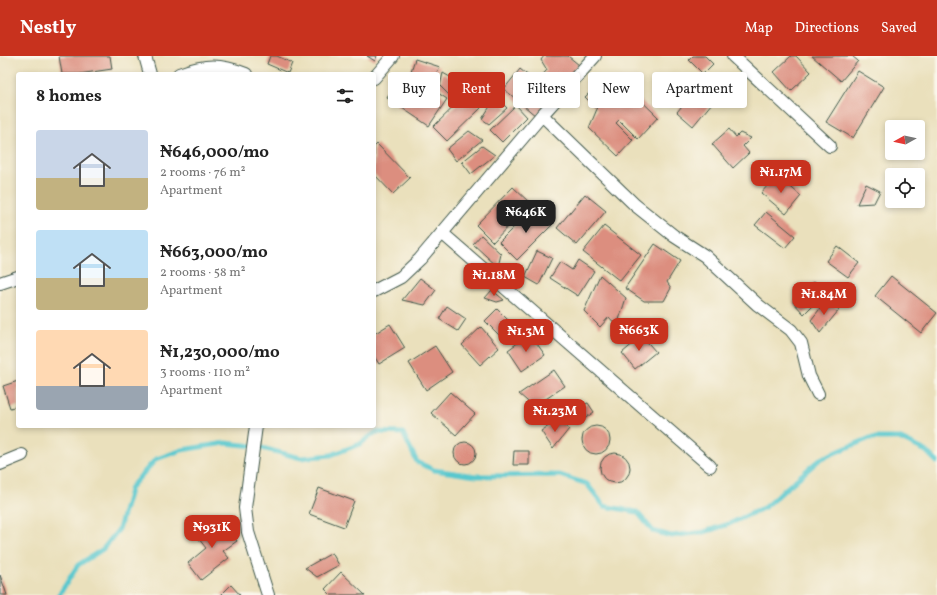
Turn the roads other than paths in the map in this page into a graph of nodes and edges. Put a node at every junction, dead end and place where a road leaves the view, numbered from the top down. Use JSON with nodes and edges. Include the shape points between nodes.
{"nodes":[{"id":1,"x":145,"y":56,"type":"edge"},
{"id":2,"x":393,"y":56,"type":"edge"},
{"id":3,"x":595,"y":56,"type":"edge"},
{"id":4,"x":734,"y":56,"type":"edge"},
{"id":5,"x":149,"y":72,"type":"edge"},
{"id":6,"x":186,"y":72,"type":"edge"},
{"id":7,"x":241,"y":72,"type":"edge"},
{"id":8,"x":376,"y":76,"type":"edge"},
{"id":9,"x":542,"y":115,"type":"junction"},
{"id":10,"x":830,"y":146,"type":"dead end"},
{"id":11,"x":442,"y":233,"type":"junction"},
{"id":12,"x":16,"y":278,"type":"edge"},
{"id":13,"x":0,"y":284,"type":"edge"},
{"id":14,"x":376,"y":290,"type":"edge"},
{"id":15,"x":818,"y":394,"type":"dead end"},
{"id":16,"x":256,"y":428,"type":"edge"},
{"id":17,"x":22,"y":454,"type":"dead end"},
{"id":18,"x":0,"y":464,"type":"edge"},
{"id":19,"x":710,"y":466,"type":"dead end"},
{"id":20,"x":268,"y":595,"type":"edge"}],
"edges":[{"from":1,"to":5,"type":"street"},
{"from":2,"to":8,"type":"street"},
{"from":3,"to":9,"type":"street"},
{"from":4,"to":10,"type":"street"},
{"from":6,"to":7,"type":"street","via":[[205,66],[232,68]]},
{"from":9,"to":11,"type":"street"},
{"from":9,"to":15,"type":"street","via":[[635,205],[674,236],[705,256],[758,305],[791,330],[800,343],[809,376]]},
{"from":11,"to":14,"type":"street","via":[[401,277]]},
{"from":11,"to":19,"type":"street"},
{"from":12,"to":13,"type":"street"},
{"from":16,"to":20,"type":"street","via":[[245,508],[248,532]]},
{"from":17,"to":18,"type":"street"}]}
